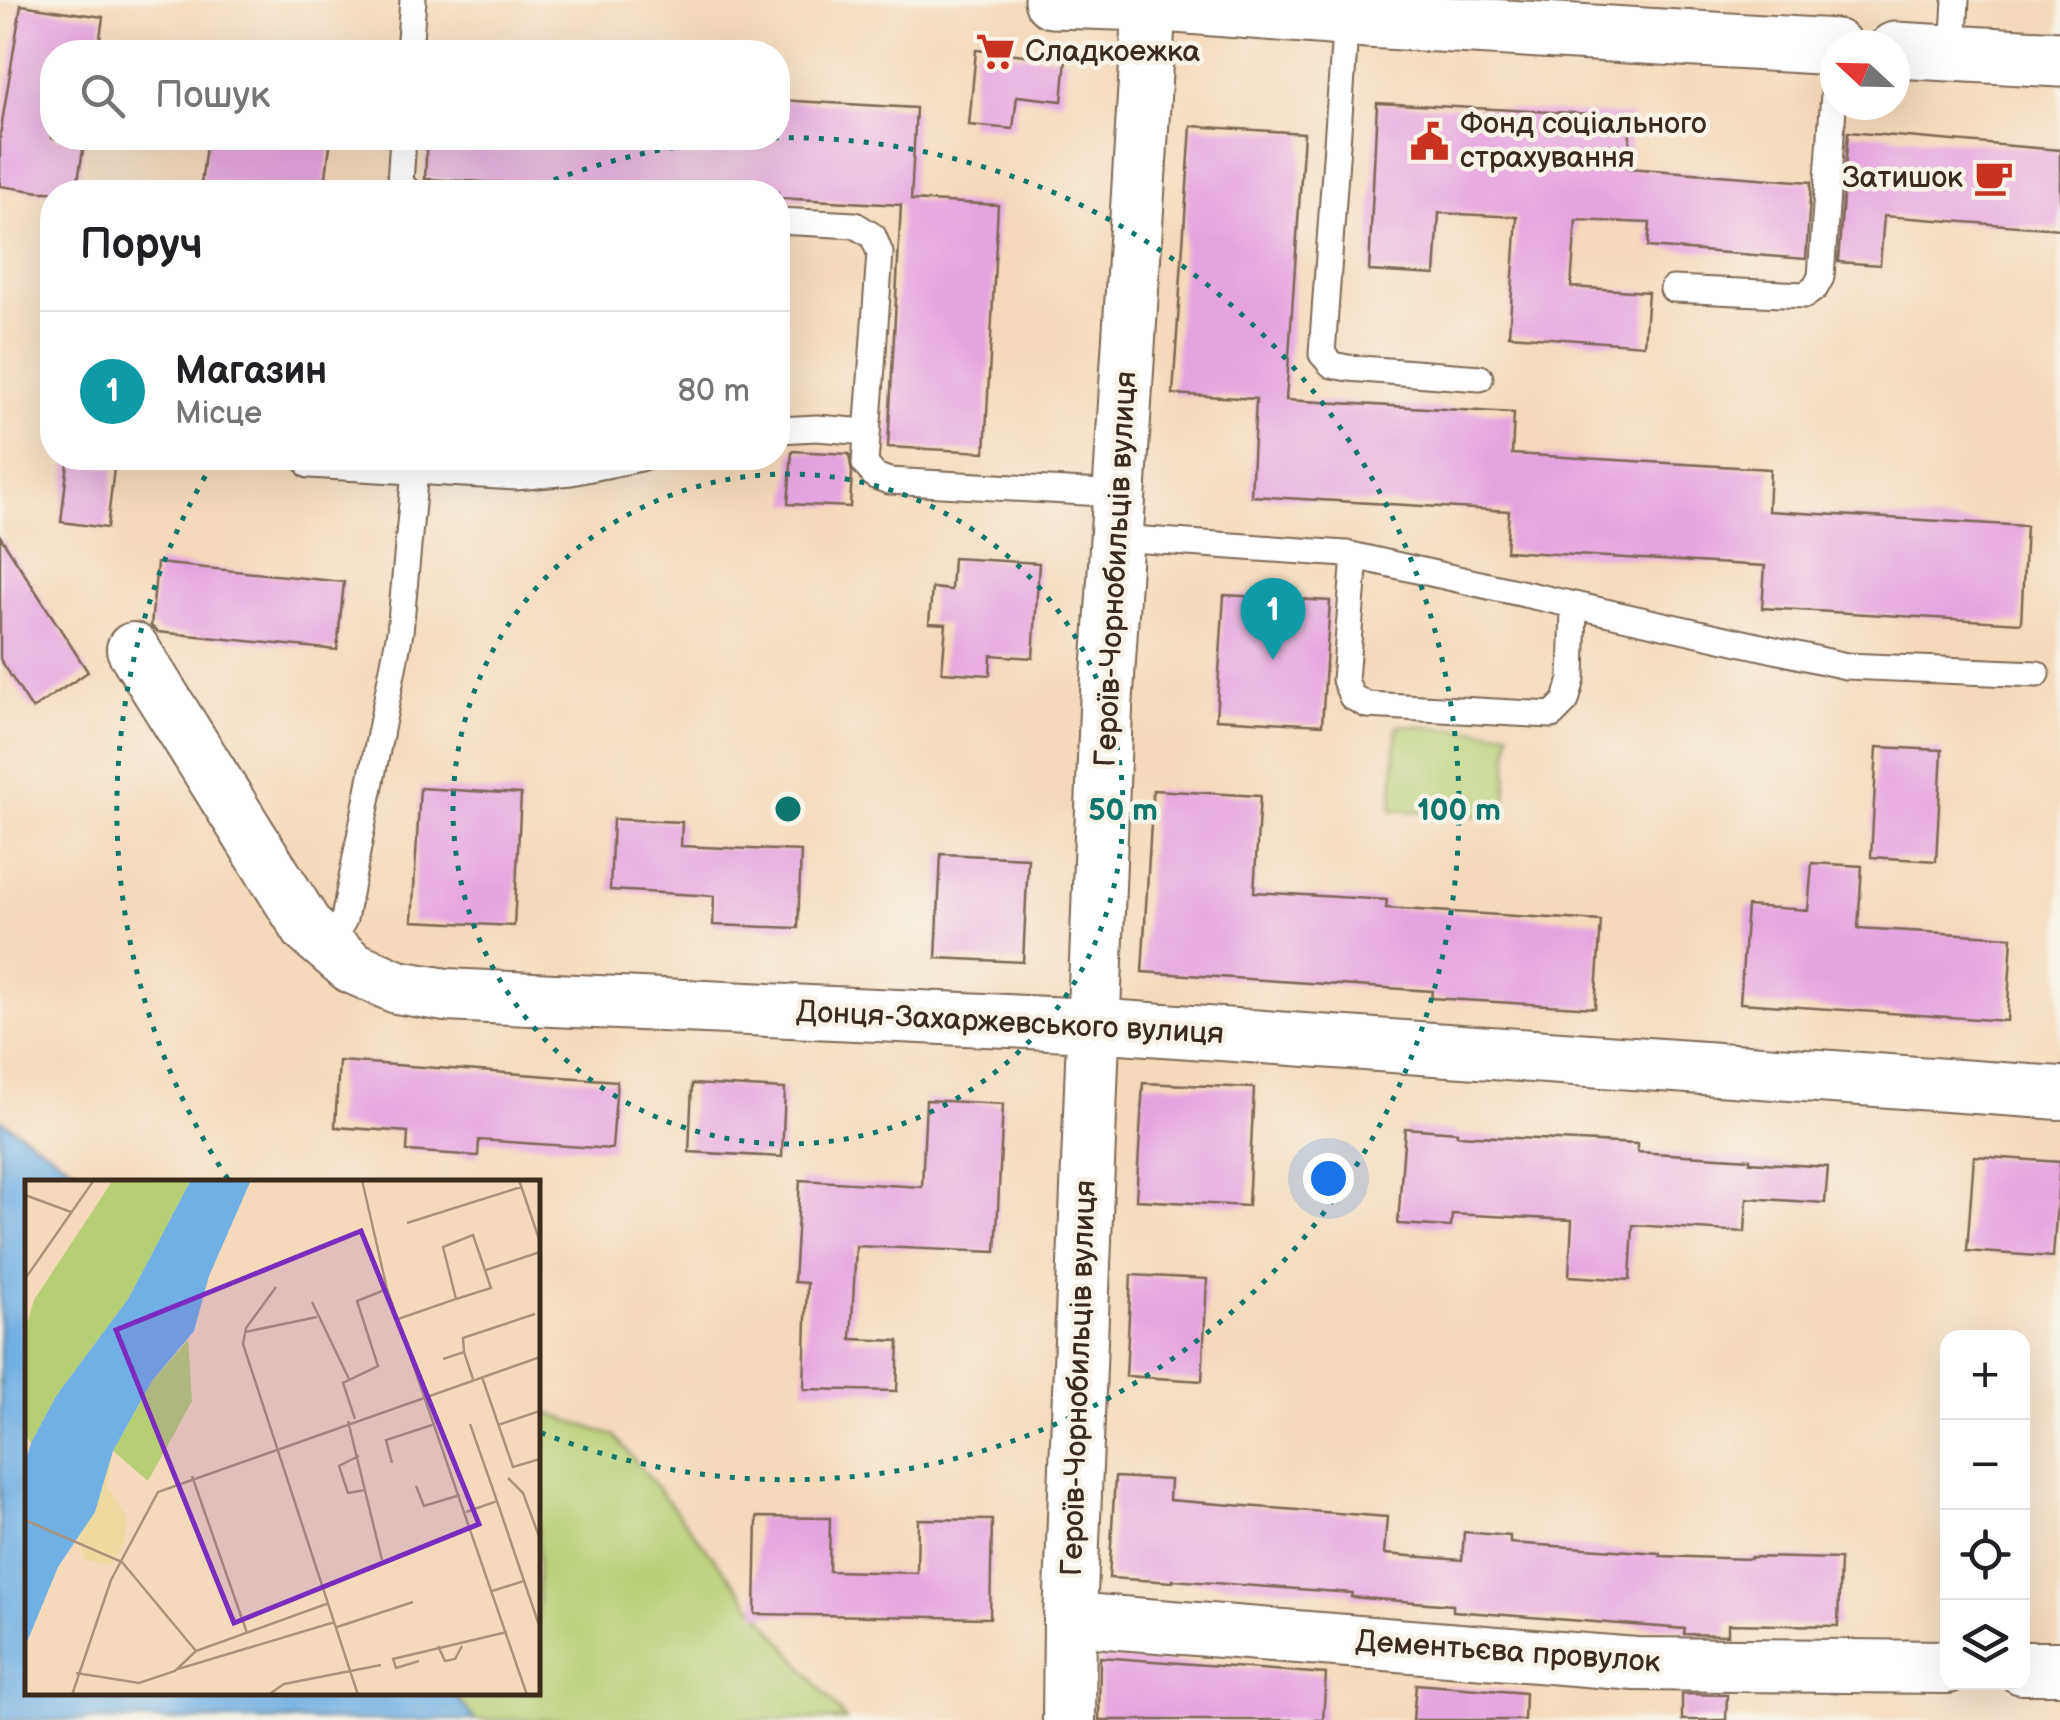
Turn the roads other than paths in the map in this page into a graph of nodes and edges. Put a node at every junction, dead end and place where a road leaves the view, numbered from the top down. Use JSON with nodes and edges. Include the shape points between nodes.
{"nodes":[{"id":1,"x":413,"y":0,"type":"edge"},
{"id":2,"x":1052,"y":0,"type":"edge"},
{"id":3,"x":1956,"y":0,"type":"edge"},
{"id":4,"x":1150,"y":2,"type":"edge"},
{"id":5,"x":1346,"y":18,"type":"junction"},
{"id":6,"x":410,"y":40,"type":"edge"},
{"id":7,"x":1820,"y":46,"type":"edge"},
{"id":8,"x":1910,"y":51,"type":"edge"},
{"id":9,"x":1954,"y":53,"type":"junction"},
{"id":10,"x":2060,"y":59,"type":"edge"},
{"id":11,"x":1832,"y":120,"type":"edge"},
{"id":12,"x":402,"y":150,"type":"edge"},
{"id":13,"x":400,"y":180,"type":"edge"},
{"id":14,"x":790,"y":222,"type":"edge"},
{"id":15,"x":1673,"y":290,"type":"dead end"},
{"id":16,"x":1480,"y":378,"type":"dead end"},
{"id":17,"x":790,"y":429,"type":"edge"},
{"id":18,"x":867,"y":432,"type":"junction"},
{"id":19,"x":385,"y":470,"type":"edge"},
{"id":20,"x":581,"y":470,"type":"edge"},
{"id":21,"x":415,"y":472,"type":"junction"},
{"id":22,"x":1119,"y":516,"type":"junction"},
{"id":23,"x":1355,"y":556,"type":"junction"},
{"id":24,"x":1574,"y":606,"type":"junction"},
{"id":25,"x":133,"y":649,"type":"dead end"},
{"id":26,"x":2037,"y":674,"type":"dead end"},
{"id":27,"x":329,"y":948,"type":"junction"},
{"id":28,"x":1092,"y":1026,"type":"junction"},
{"id":29,"x":2060,"y":1092,"type":"edge"},
{"id":30,"x":1070,"y":1618,"type":"junction"},
{"id":31,"x":1940,"y":1667,"type":"edge"},
{"id":32,"x":2030,"y":1668,"type":"edge"},
{"id":33,"x":2060,"y":1668,"type":"edge"},
{"id":34,"x":1070,"y":1720,"type":"edge"}],
"edges":[{"from":1,"to":6,"type":"lane"},
{"from":2,"to":4,"type":"street"},
{"from":3,"to":9,"type":"lane"},
{"from":4,"to":5,"type":"street"},
{"from":4,"to":22,"type":"street","name":"Героїв-Чорнобильців вулиця"},
{"from":5,"to":7,"type":"street"},
{"from":5,"to":16,"type":"lane","via":[[1322,354],[1348,368]]},
{"from":8,"to":9,"type":"street"},
{"from":9,"to":10,"type":"street"},
{"from":11,"to":15,"type":"lane","via":[[1822,276],[1814,288],[1805,295]]},
{"from":12,"to":13,"type":"lane"},
{"from":14,"to":18,"type":"lane","via":[[855,225],[873,236],[880,253]]},
{"from":17,"to":18,"type":"lane"},
{"from":18,"to":22,"type":"lane","via":[[865,464],[874,476]]},
{"from":19,"to":21,"type":"lane"},
{"from":20,"to":21,"type":"lane","via":[[516,477]]},
{"from":21,"to":27,"type":"lane","via":[[400,632],[344,919]]},
{"from":22,"to":23,"type":"lane"},
{"from":22,"to":28,"type":"street","name":"Героїв-Чорнобильців вулиця"},
{"from":23,"to":24,"type":"lane"},
{"from":23,"to":24,"type":"lane","via":[[1345,680],[1366,706],[1552,716],[1566,701],[1572,679]]},
{"from":24,"to":26,"type":"lane","via":[[1846,666]]},
{"from":25,"to":27,"type":"street","name":"Донця-Захаржевського вулиця","via":[[308,929]]},
{"from":27,"to":28,"type":"street","name":"Донця-Захаржевського вулиця","via":[[352,968],[397,987],[446,995]]},
{"from":28,"to":29,"type":"street","name":"Донця-Захаржевського вулиця"},
{"from":28,"to":30,"type":"street","name":"Героїв-Чорнобильців вулиця"},
{"from":30,"to":31,"type":"street","name":"Дементьєва провулок","via":[[1636,1664]]},
{"from":30,"to":34,"type":"street","name":"Героїв-Чорнобильців вулиця"},
{"from":32,"to":33,"type":"street"}]}
